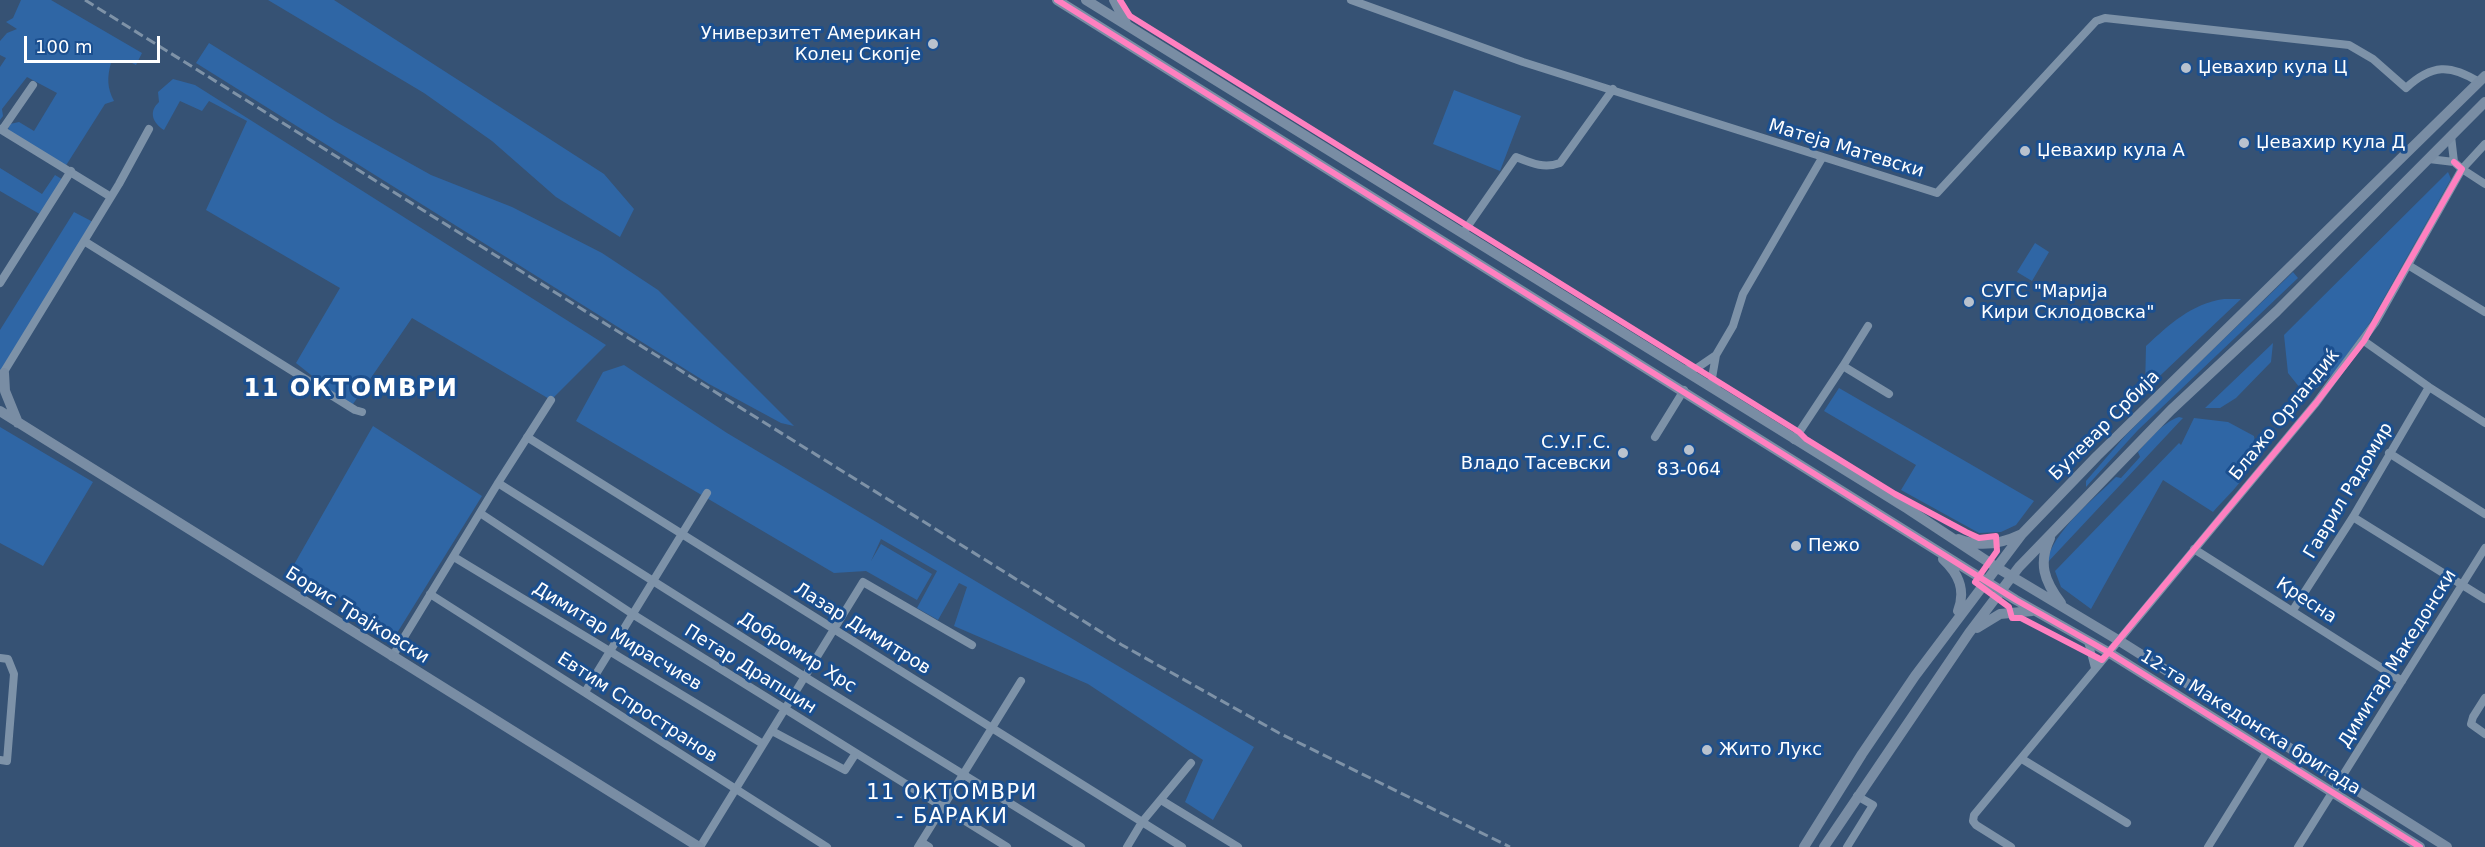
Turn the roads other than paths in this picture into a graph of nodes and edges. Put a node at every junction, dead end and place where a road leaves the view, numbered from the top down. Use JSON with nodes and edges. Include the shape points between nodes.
{"nodes":[{"id":1,"x":1057,"y":0,"type":"edge"},
{"id":2,"x":1086,"y":0,"type":"edge"},
{"id":3,"x":1114,"y":0,"type":"edge"},
{"id":4,"x":1351,"y":0,"type":"edge"},
{"id":5,"x":1077,"y":13,"type":"junction"},
{"id":6,"x":1126,"y":23,"type":"junction"},
{"id":7,"x":2482,"y":79,"type":"edge"},
{"id":8,"x":33,"y":85,"type":"dead end"},
{"id":9,"x":1613,"y":89,"type":"junction"},
{"id":10,"x":2485,"y":102,"type":"edge"},
{"id":11,"x":1,"y":129,"type":"edge"},
{"id":12,"x":149,"y":129,"type":"dead end"},
{"id":13,"x":2451,"y":136,"type":"junction"},
{"id":14,"x":2485,"y":144,"type":"edge"},
{"id":15,"x":1822,"y":158,"type":"junction"},
{"id":16,"x":2429,"y":159,"type":"junction"},
{"id":17,"x":2454,"y":162,"type":"junction"},
{"id":18,"x":2462,"y":169,"type":"junction"},
{"id":19,"x":71,"y":171,"type":"junction"},
{"id":20,"x":2485,"y":183,"type":"edge"},
{"id":21,"x":111,"y":197,"type":"junction"},
{"id":22,"x":1463,"y":233,"type":"junction"},
{"id":23,"x":84,"y":241,"type":"junction"},
{"id":24,"x":2408,"y":265,"type":"junction"},
{"id":25,"x":3,"y":273,"type":"edge"},
{"id":26,"x":0,"y":283,"type":"edge"},
{"id":27,"x":2485,"y":312,"type":"edge"},
{"id":28,"x":1868,"y":326,"type":"dead end"},
{"id":29,"x":2364,"y":340,"type":"junction"},
{"id":30,"x":1716,"y":356,"type":"junction"},
{"id":31,"x":1843,"y":366,"type":"junction"},
{"id":32,"x":1683,"y":370,"type":"junction"},
{"id":33,"x":2,"y":376,"type":"edge"},
{"id":34,"x":2429,"y":387,"type":"junction"},
{"id":35,"x":1684,"y":390,"type":"junction"},
{"id":36,"x":1719,"y":393,"type":"junction"},
{"id":37,"x":1889,"y":394,"type":"dead end"},
{"id":38,"x":551,"y":400,"type":"dead end"},
{"id":39,"x":0,"y":411,"type":"edge"},
{"id":40,"x":362,"y":412,"type":"dead end"},
{"id":41,"x":18,"y":423,"type":"junction"},
{"id":42,"x":2485,"y":423,"type":"edge"},
{"id":43,"x":526,"y":437,"type":"junction"},
{"id":44,"x":1655,"y":437,"type":"dead end"},
{"id":45,"x":1794,"y":440,"type":"junction"},
{"id":46,"x":2389,"y":453,"type":"junction"},
{"id":47,"x":498,"y":483,"type":"junction"},
{"id":48,"x":707,"y":493,"type":"dead end"},
{"id":49,"x":480,"y":513,"type":"junction"},
{"id":50,"x":2485,"y":514,"type":"edge"},
{"id":51,"x":2353,"y":516,"type":"junction"},
{"id":52,"x":2055,"y":528,"type":"junction"},
{"id":53,"x":1942,"y":532,"type":"junction"},
{"id":54,"x":682,"y":533,"type":"junction"},
{"id":55,"x":2022,"y":534,"type":"junction"},
{"id":56,"x":1930,"y":546,"type":"junction"},
{"id":57,"x":2485,"y":548,"type":"edge"},
{"id":58,"x":2194,"y":549,"type":"junction"},
{"id":59,"x":454,"y":557,"type":"junction"},
{"id":60,"x":1996,"y":567,"type":"junction"},
{"id":61,"x":2011,"y":577,"type":"junction"},
{"id":62,"x":1985,"y":580,"type":"junction"},
{"id":63,"x":653,"y":581,"type":"junction"},
{"id":64,"x":2462,"y":584,"type":"junction"},
{"id":65,"x":2001,"y":590,"type":"junction"},
{"id":66,"x":430,"y":594,"type":"junction"},
{"id":67,"x":2485,"y":599,"type":"edge"},
{"id":68,"x":2064,"y":608,"type":"junction"},
{"id":69,"x":2293,"y":610,"type":"junction"},
{"id":70,"x":2036,"y":612,"type":"junction"},
{"id":71,"x":633,"y":615,"type":"junction"},
{"id":72,"x":1954,"y":622,"type":"junction"},
{"id":73,"x":834,"y":630,"type":"junction"},
{"id":74,"x":1969,"y":633,"type":"junction"},
{"id":75,"x":2118,"y":640,"type":"junction"},
{"id":76,"x":2088,"y":641,"type":"junction"},
{"id":77,"x":972,"y":645,"type":"dead end"},
{"id":78,"x":611,"y":650,"type":"junction"},
{"id":79,"x":2108,"y":652,"type":"junction"},
{"id":80,"x":392,"y":657,"type":"junction"},
{"id":81,"x":4,"y":658,"type":"edge"},
{"id":82,"x":2096,"y":668,"type":"junction"},
{"id":83,"x":805,"y":677,"type":"junction"},
{"id":84,"x":1021,"y":681,"type":"dead end"},
{"id":85,"x":2402,"y":681,"type":"junction"},
{"id":86,"x":585,"y":692,"type":"junction"},
{"id":87,"x":2485,"y":698,"type":"edge"},
{"id":88,"x":785,"y":709,"type":"junction"},
{"id":89,"x":990,"y":728,"type":"junction"},
{"id":90,"x":772,"y":730,"type":"junction"},
{"id":91,"x":2485,"y":734,"type":"edge"},
{"id":92,"x":764,"y":744,"type":"junction"},
{"id":93,"x":2267,"y":752,"type":"junction"},
{"id":94,"x":856,"y":753,"type":"junction"},
{"id":95,"x":2022,"y":759,"type":"junction"},
{"id":96,"x":0,"y":760,"type":"edge"},
{"id":97,"x":1191,"y":763,"type":"dead end"},
{"id":98,"x":963,"y":773,"type":"junction"},
{"id":99,"x":2339,"y":780,"type":"junction"},
{"id":100,"x":735,"y":790,"type":"junction"},
{"id":101,"x":2332,"y":792,"type":"junction"},
{"id":102,"x":1857,"y":796,"type":"junction"},
{"id":103,"x":1161,"y":800,"type":"junction"},
{"id":104,"x":943,"y":806,"type":"junction"},
{"id":105,"x":1142,"y":822,"type":"junction"},
{"id":106,"x":2127,"y":823,"type":"dead end"},
{"id":107,"x":919,"y":844,"type":"edge"},
{"id":108,"x":699,"y":847,"type":"edge"},
{"id":109,"x":827,"y":847,"type":"edge"},
{"id":110,"x":929,"y":847,"type":"edge"},
{"id":111,"x":1007,"y":847,"type":"edge"},
{"id":112,"x":1081,"y":847,"type":"edge"},
{"id":113,"x":1127,"y":847,"type":"edge"},
{"id":114,"x":1182,"y":847,"type":"edge"},
{"id":115,"x":1238,"y":847,"type":"edge"},
{"id":116,"x":1804,"y":847,"type":"edge"},
{"id":117,"x":1824,"y":847,"type":"edge"},
{"id":118,"x":1846,"y":847,"type":"edge"},
{"id":119,"x":2011,"y":847,"type":"edge"},
{"id":120,"x":2208,"y":847,"type":"edge"},
{"id":121,"x":2298,"y":847,"type":"edge"},
{"id":122,"x":2420,"y":847,"type":"edge"},
{"id":123,"x":2447,"y":847,"type":"edge"}],
"edges":[{"from":1,"to":5,"type":"street"},
{"from":2,"to":5,"type":"street"},
{"from":2,"to":6,"type":"street"},
{"from":3,"to":6,"type":"street"},
{"from":4,"to":9,"type":"street","name":"Матеја Матевски","via":[[1523,62]]},
{"from":5,"to":35,"type":"street"},
{"from":6,"to":22,"type":"street"},
{"from":7,"to":15,"type":"street","name":"Матеја Матевски","via":[[2443,68],[2420,75],[2406,88],[2373,59],[2349,45],[2105,18],[2096,21],[1937,194]]},
{"from":7,"to":55,"type":"street","name":"Булевар Србија"},
{"from":8,"to":11,"type":"street"},
{"from":9,"to":15,"type":"street","name":"Матеја Матевски"},
{"from":9,"to":22,"type":"street","via":[[1560,163],[1538,165],[1516,157]]},
{"from":10,"to":13,"type":"street","name":"Булевар Србија"},
{"from":11,"to":19,"type":"street"},
{"from":12,"to":21,"type":"street"},
{"from":13,"to":16,"type":"street","name":"Булевар Србија"},
{"from":13,"to":17,"type":"street"},
{"from":14,"to":18,"type":"street","name":"Блажо Орландиќ"},
{"from":15,"to":30,"type":"street","via":[[1747,286],[1733,326]]},
{"from":16,"to":17,"type":"street"},
{"from":16,"to":52,"type":"street","name":"Булевар Србија"},
{"from":17,"to":18,"type":"street"},
{"from":18,"to":20,"type":"street"},
{"from":18,"to":24,"type":"street","name":"Блажо Орландиќ"},
{"from":19,"to":21,"type":"street"},
{"from":19,"to":25,"type":"street"},
{"from":21,"to":23,"type":"street"},
{"from":22,"to":32,"type":"street"},
{"from":23,"to":33,"type":"street"},
{"from":23,"to":40,"type":"street"},
{"from":24,"to":27,"type":"street"},
{"from":24,"to":29,"type":"street","name":"Блажо Орландиќ"},
{"from":25,"to":26,"type":"street"},
{"from":28,"to":31,"type":"street"},
{"from":29,"to":34,"type":"street"},
{"from":29,"to":58,"type":"street","name":"Блажо Орландиќ"},
{"from":30,"to":32,"type":"street","via":[[1697,368]]},
{"from":30,"to":36,"type":"street","via":[[1712,378]]},
{"from":31,"to":37,"type":"street"},
{"from":31,"to":45,"type":"street"},
{"from":32,"to":36,"type":"street"},
{"from":33,"to":41,"type":"street"},
{"from":34,"to":42,"type":"street"},
{"from":34,"to":46,"type":"street","name":"Гаврил Радомир"},
{"from":35,"to":44,"type":"street"},
{"from":35,"to":56,"type":"street"},
{"from":36,"to":45,"type":"street"},
{"from":38,"to":43,"type":"street"},
{"from":39,"to":41,"type":"street","name":"Борис Трајковски"},
{"from":41,"to":80,"type":"street","name":"Борис Трајковски"},
{"from":43,"to":47,"type":"street"},
{"from":43,"to":54,"type":"street","name":"Лазар Димитров"},
{"from":45,"to":53,"type":"street"},
{"from":46,"to":50,"type":"street"},
{"from":46,"to":51,"type":"street","name":"Гаврил Радомир"},
{"from":47,"to":49,"type":"street"},
{"from":47,"to":63,"type":"street","name":"Добромир Хрс"},
{"from":48,"to":54,"type":"street"},
{"from":49,"to":59,"type":"street"},
{"from":49,"to":71,"type":"street","name":"Петар Драпшин"},
{"from":51,"to":64,"type":"street"},
{"from":51,"to":69,"type":"street","name":"Гаврил Радомир"},
{"from":52,"to":61,"type":"street","name":"Булевар Србија"},
{"from":52,"to":68,"type":"street","via":[[2043,566],[2048,584]]},
{"from":53,"to":55,"type":"street","via":[[1975,543],[1996,543]]},
{"from":53,"to":60,"type":"street","name":"12-та Македонска бригада"},
{"from":54,"to":63,"type":"street"},
{"from":54,"to":73,"type":"street","name":"Лазар Димитров"},
{"from":55,"to":60,"type":"street","name":"Булевар Србија"},
{"from":56,"to":62,"type":"street","name":"12-та Македонска бригада"},
{"from":56,"to":72,"type":"street","via":[[1953,569],[1961,584],[1962,600]]},
{"from":57,"to":64,"type":"street","name":"Димитар Македонски"},
{"from":58,"to":69,"type":"street","name":"Кресна"},
{"from":58,"to":75,"type":"street","name":"Блажо Орландиќ"},
{"from":59,"to":66,"type":"street"},
{"from":59,"to":78,"type":"street","name":"Димитар Мирасчиев"},
{"from":60,"to":61,"type":"street","name":"12-та Македонска бригада"},
{"from":60,"to":62,"type":"street","name":"Булевар Србија"},
{"from":61,"to":65,"type":"street","name":"Булевар Србија"},
{"from":61,"to":68,"type":"street","name":"12-та Македонска бригада"},
{"from":62,"to":65,"type":"street","name":"12-та Македонска бригада"},
{"from":62,"to":72,"type":"street","name":"Булевар Србија"},
{"from":63,"to":71,"type":"street"},
{"from":63,"to":83,"type":"street","name":"Добромир Хрс"},
{"from":64,"to":67,"type":"street"},
{"from":64,"to":85,"type":"street","name":"Димитар Македонски"},
{"from":65,"to":70,"type":"street","name":"12-та Македонска бригада"},
{"from":65,"to":74,"type":"street","name":"Булевар Србија"},
{"from":66,"to":80,"type":"street"},
{"from":66,"to":86,"type":"street","name":"Евтим Спространов"},
{"from":68,"to":75,"type":"street","name":"12-та Македонска бригада"},
{"from":69,"to":85,"type":"street","name":"Кресна"},
{"from":70,"to":74,"type":"street","via":[[2000,614]]},
{"from":70,"to":76,"type":"street","name":"12-та Македонска бригада"},
{"from":71,"to":78,"type":"street"},
{"from":71,"to":88,"type":"street","name":"Петар Драпшин"},
{"from":72,"to":116,"type":"street","name":"Булевар Србија","via":[[1862,754]]},
{"from":73,"to":77,"type":"street","via":[[863,582]]},
{"from":73,"to":83,"type":"street"},
{"from":73,"to":89,"type":"street","name":"Лазар Димитров"},
{"from":74,"to":102,"type":"street","name":"Булевар Србија"},
{"from":75,"to":79,"type":"street","name":"Блажо Орландиќ"},
{"from":75,"to":99,"type":"street","name":"12-та Македонска бригада"},
{"from":76,"to":79,"type":"street","name":"12-та Македонска бригада"},
{"from":76,"to":82,"type":"street"},
{"from":78,"to":86,"type":"street"},
{"from":78,"to":92,"type":"street","name":"Димитар Мирасчиев"},
{"from":79,"to":82,"type":"street","name":"Блажо Орландиќ"},
{"from":79,"to":93,"type":"street","name":"12-та Македонска бригада"},
{"from":80,"to":108,"type":"street","name":"Борис Трајковски"},
{"from":81,"to":96,"type":"street","via":[[14,674],[7,761]]},
{"from":82,"to":95,"type":"street","name":"Блажо Орландиќ"},
{"from":83,"to":88,"type":"street"},
{"from":83,"to":98,"type":"street","name":"Добромир Хрс"},
{"from":84,"to":89,"type":"street"},
{"from":85,"to":99,"type":"street","name":"Димитар Македонски"},
{"from":86,"to":100,"type":"street","name":"Евтим Спространов"},
{"from":87,"to":91,"type":"street","via":[[2471,724]]},
{"from":88,"to":90,"type":"street"},
{"from":88,"to":94,"type":"street","name":"Петар Драпшин"},
{"from":89,"to":98,"type":"street"},
{"from":89,"to":105,"type":"street","name":"Лазар Димитров"},
{"from":90,"to":92,"type":"street"},
{"from":90,"to":94,"type":"street","via":[[845,770]]},
{"from":92,"to":100,"type":"street"},
{"from":93,"to":101,"type":"street","name":"12-та Македонска бригада"},
{"from":93,"to":120,"type":"street"},
{"from":94,"to":104,"type":"street","name":"Петар Драпшин"},
{"from":95,"to":106,"type":"street"},
{"from":95,"to":119,"type":"street","name":"Блажо Орландиќ","via":[[1973,821]]},
{"from":97,"to":103,"type":"street"},
{"from":98,"to":104,"type":"street"},
{"from":98,"to":112,"type":"street","name":"Добромир Хрс"},
{"from":99,"to":101,"type":"street","name":"Димитар Македонски"},
{"from":99,"to":123,"type":"street","name":"12-та Македонска бригада"},
{"from":100,"to":108,"type":"street"},
{"from":100,"to":109,"type":"street","name":"Евтим Спространов"},
{"from":101,"to":121,"type":"street","name":"Димитар Македонски"},
{"from":101,"to":122,"type":"street","name":"12-та Македонска бригада"},
{"from":102,"to":117,"type":"street","name":"Булевар Србија"},
{"from":102,"to":118,"type":"street","via":[[1873,805]]},
{"from":103,"to":105,"type":"street"},
{"from":103,"to":115,"type":"street"},
{"from":104,"to":107,"type":"street"},
{"from":104,"to":111,"type":"street","name":"Петар Драпшин"},
{"from":105,"to":113,"type":"street"},
{"from":105,"to":114,"type":"street","name":"Лазар Димитров"},
{"from":107,"to":110,"type":"street"}]}
